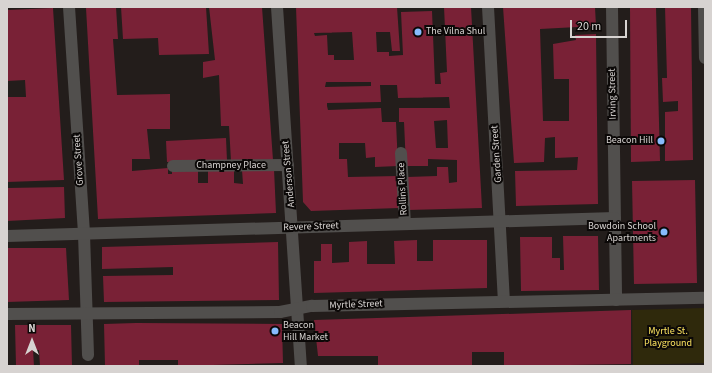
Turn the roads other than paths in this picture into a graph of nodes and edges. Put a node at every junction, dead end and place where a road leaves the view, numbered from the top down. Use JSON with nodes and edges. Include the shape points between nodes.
{"nodes":[{"id":1,"x":69,"y":7,"type":"edge"},
{"id":2,"x":277,"y":7,"type":"edge"},
{"id":3,"x":488,"y":7,"type":"edge"},
{"id":4,"x":612,"y":7,"type":"edge"},
{"id":5,"x":704,"y":7,"type":"edge"},
{"id":6,"x":705,"y":58,"type":"edge"},
{"id":7,"x":401,"y":153,"type":"dead end"},
{"id":8,"x":288,"y":165,"type":"junction"},
{"id":9,"x":173,"y":166,"type":"dead end"},
{"id":10,"x":615,"y":218,"type":"junction"},
{"id":11,"x":501,"y":222,"type":"junction"},
{"id":12,"x":404,"y":224,"type":"junction"},
{"id":13,"x":294,"y":228,"type":"junction"},
{"id":14,"x":84,"y":234,"type":"junction"},
{"id":15,"x":7,"y":236,"type":"edge"},
{"id":16,"x":705,"y":298,"type":"edge"},
{"id":17,"x":616,"y":300,"type":"junction"},
{"id":18,"x":504,"y":301,"type":"junction"},
{"id":19,"x":298,"y":309,"type":"junction"},
{"id":20,"x":87,"y":312,"type":"junction"},
{"id":21,"x":7,"y":314,"type":"edge"},
{"id":22,"x":88,"y":355,"type":"dead end"},
{"id":23,"x":301,"y":366,"type":"edge"}],
"edges":[{"from":1,"to":14,"type":"street","name":"Grove Street"},
{"from":2,"to":8,"type":"street","name":"Anderson Street"},
{"from":3,"to":11,"type":"street","name":"Garden Street"},
{"from":4,"to":10,"type":"street","name":"Irving Street"},
{"from":5,"to":6,"type":"street"},
{"from":7,"to":12,"type":"street","name":"Rollins Place"},
{"from":8,"to":9,"type":"street","name":"Champney Place"},
{"from":8,"to":13,"type":"street","name":"Anderson Street"},
{"from":10,"to":11,"type":"street","name":"Revere Street"},
{"from":10,"to":17,"type":"street","name":"Irving Street"},
{"from":11,"to":12,"type":"street","name":"Revere Street"},
{"from":11,"to":18,"type":"street","name":"Garden Street"},
{"from":12,"to":13,"type":"street","name":"Revere Street"},
{"from":13,"to":14,"type":"street","name":"Revere Street"},
{"from":13,"to":19,"type":"street","name":"Anderson Street"},
{"from":14,"to":15,"type":"street","name":"Revere Street"},
{"from":14,"to":20,"type":"street","name":"Grove Street"},
{"from":16,"to":17,"type":"street","name":"Myrtle Street"},
{"from":17,"to":18,"type":"street","name":"Myrtle Street"},
{"from":18,"to":19,"type":"street","name":"Myrtle Street"},
{"from":19,"to":20,"type":"street","name":"Myrtle Street"},
{"from":19,"to":23,"type":"street","name":"Anderson Street"},
{"from":20,"to":21,"type":"street","name":"Myrtle Street"},
{"from":20,"to":22,"type":"street","name":"Grove Street"}]}
